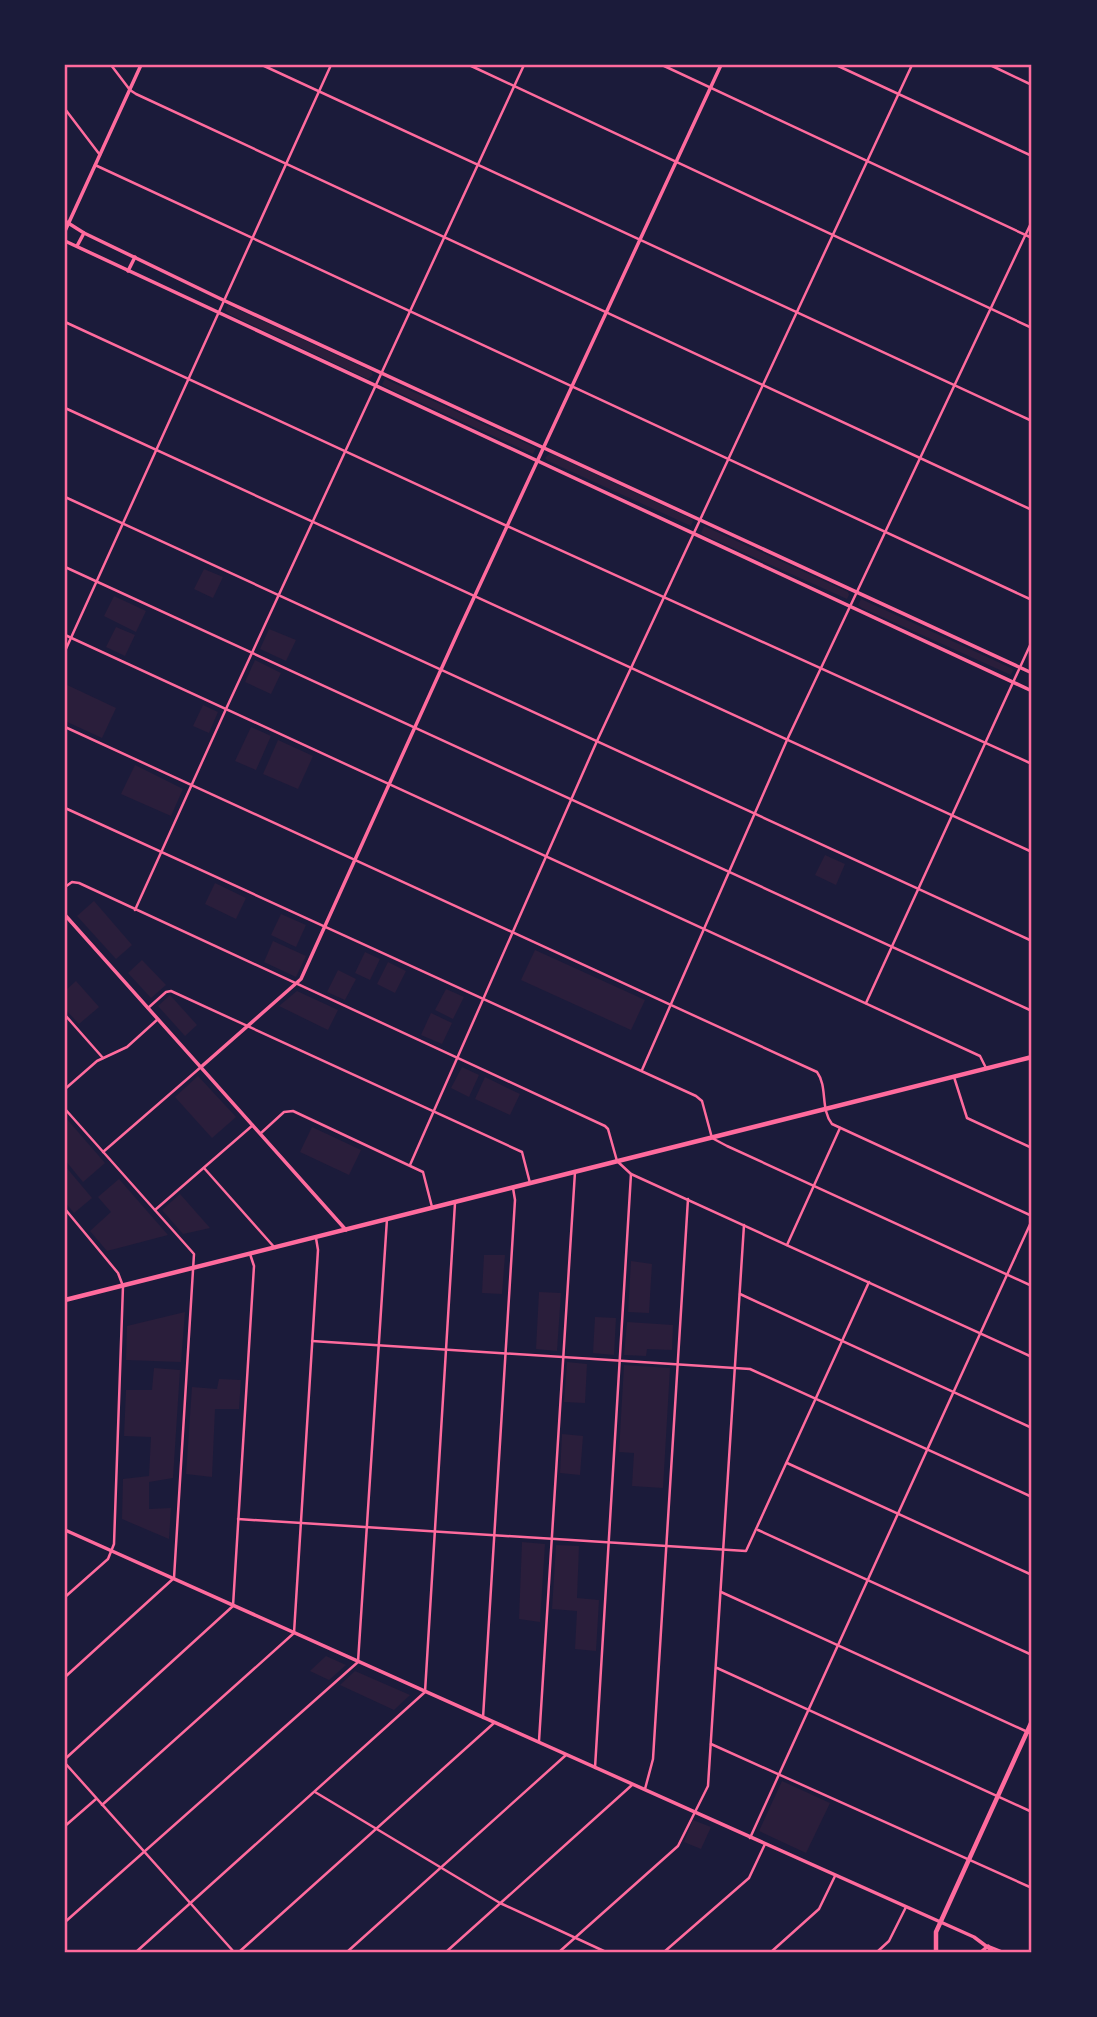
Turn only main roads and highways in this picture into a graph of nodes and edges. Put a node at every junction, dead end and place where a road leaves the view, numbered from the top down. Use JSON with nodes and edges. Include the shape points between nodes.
{"nodes":[{"id":1,"x":1032,"y":1057,"type":"edge"},
{"id":2,"x":65,"y":1300,"type":"edge"},
{"id":3,"x":1032,"y":1721,"type":"edge"},
{"id":4,"x":1030,"y":1733,"type":"edge"},
{"id":5,"x":936,"y":1952,"type":"edge"}],
"edges":[{"from":1,"to":2,"type":"main road"},
{"from":3,"to":4,"type":"main road"},
{"from":4,"to":5,"type":"main road","via":[[940,1923]]}]}
